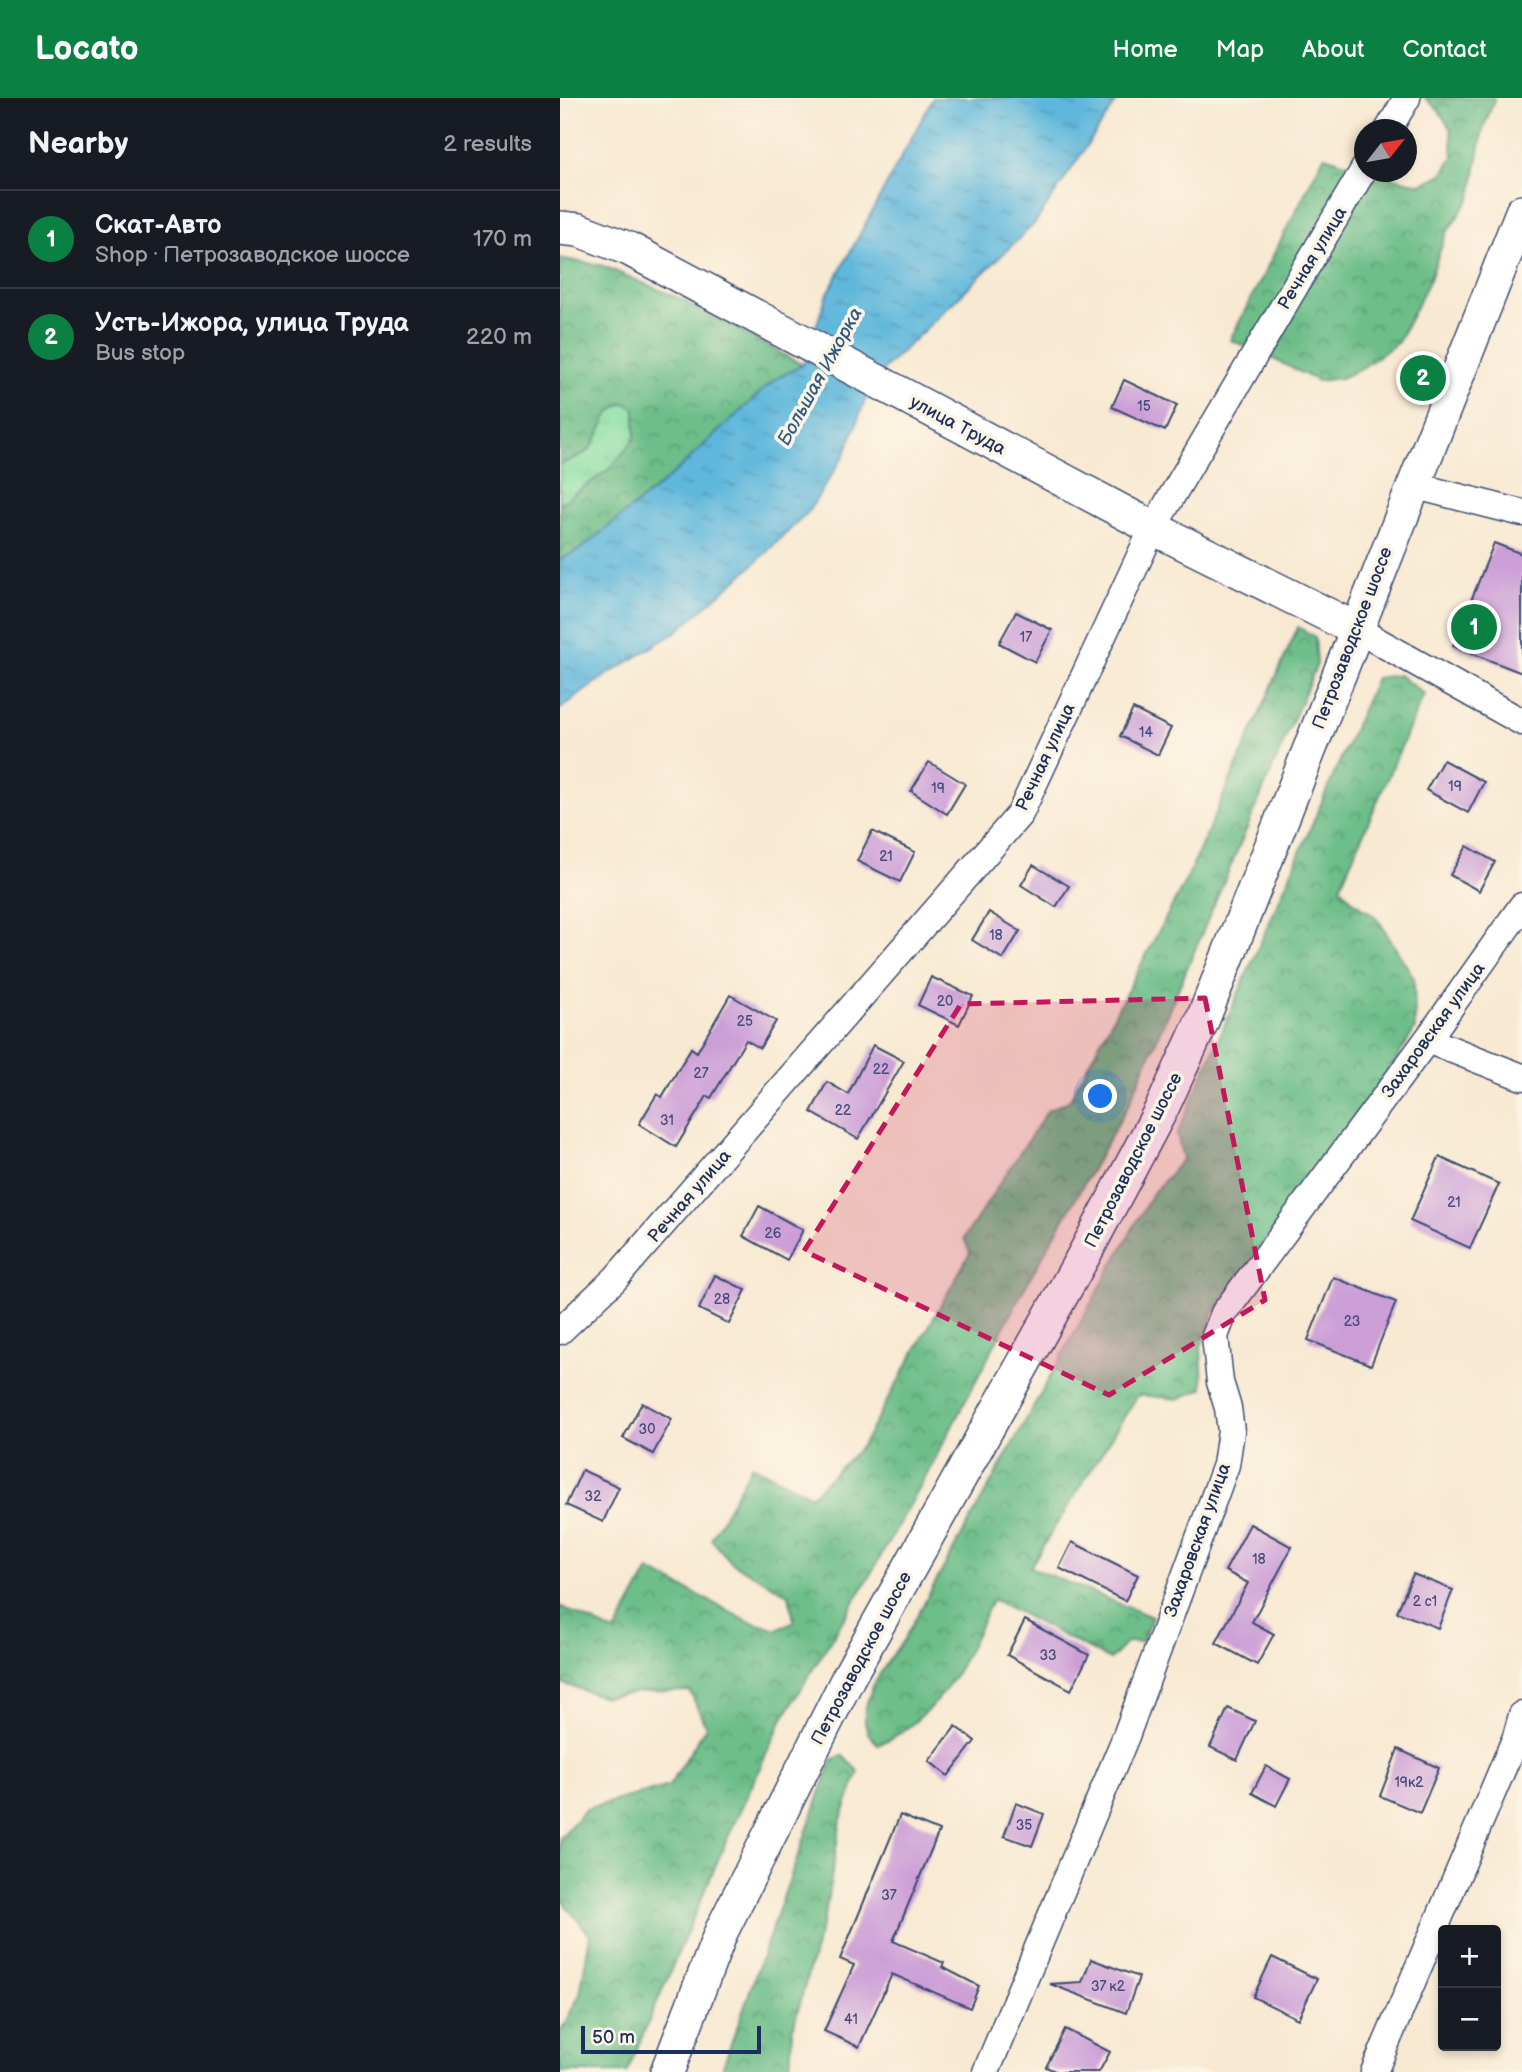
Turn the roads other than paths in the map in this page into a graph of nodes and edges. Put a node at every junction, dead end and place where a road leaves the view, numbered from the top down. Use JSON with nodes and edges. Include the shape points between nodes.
{"nodes":[{"id":1,"x":1407,"y":98,"type":"edge"},
{"id":2,"x":1395,"y":119,"type":"edge"},
{"id":3,"x":1356,"y":182,"type":"edge"},
{"id":4,"x":1522,"y":212,"type":"edge"},
{"id":5,"x":560,"y":228,"type":"edge"},
{"id":6,"x":1412,"y":485,"type":"junction"},
{"id":7,"x":1522,"y":513,"type":"edge"},
{"id":8,"x":1153,"y":528,"type":"junction"},
{"id":9,"x":1356,"y":629,"type":"junction"},
{"id":10,"x":1522,"y":722,"type":"edge"},
{"id":11,"x":1522,"y":906,"type":"edge"},
{"id":12,"x":1427,"y":1040,"type":"junction"},
{"id":13,"x":1522,"y":1077,"type":"edge"},
{"id":14,"x":560,"y":1331,"type":"edge"},
{"id":15,"x":1522,"y":1715,"type":"edge"},
{"id":16,"x":667,"y":2072,"type":"edge"},
{"id":17,"x":986,"y":2072,"type":"edge"},
{"id":18,"x":1374,"y":2072,"type":"edge"}],
"edges":[{"from":1,"to":2,"type":"street"},
{"from":3,"to":8,"type":"street","name":"Речная улица"},
{"from":4,"to":6,"type":"main road","name":"Петрозаводское шоссе"},
{"from":5,"to":8,"type":"main road","name":"улица Труда","via":[[579,230],[629,249]]},
{"from":6,"to":7,"type":"street"},
{"from":6,"to":9,"type":"main road","name":"Петрозаводское шоссе"},
{"from":8,"to":9,"type":"main road","name":"улица Труда"},
{"from":8,"to":14,"type":"street","name":"Речная улица","via":[[1020,814],[624,1269]]},
{"from":9,"to":10,"type":"street"},
{"from":9,"to":16,"type":"main road","name":"Петрозаводское шоссе","via":[[1208,1007],[1162,1108],[848,1678],[721,1932]]},
{"from":11,"to":12,"type":"street","name":"Захаровская улица"},
{"from":12,"to":13,"type":"street"},
{"from":12,"to":17,"type":"street","name":"Захаровская улица","via":[[1224,1313],[1214,1336],[1231,1430],[1226,1465],[1126,1736]]},
{"from":15,"to":18,"type":"street"}]}
